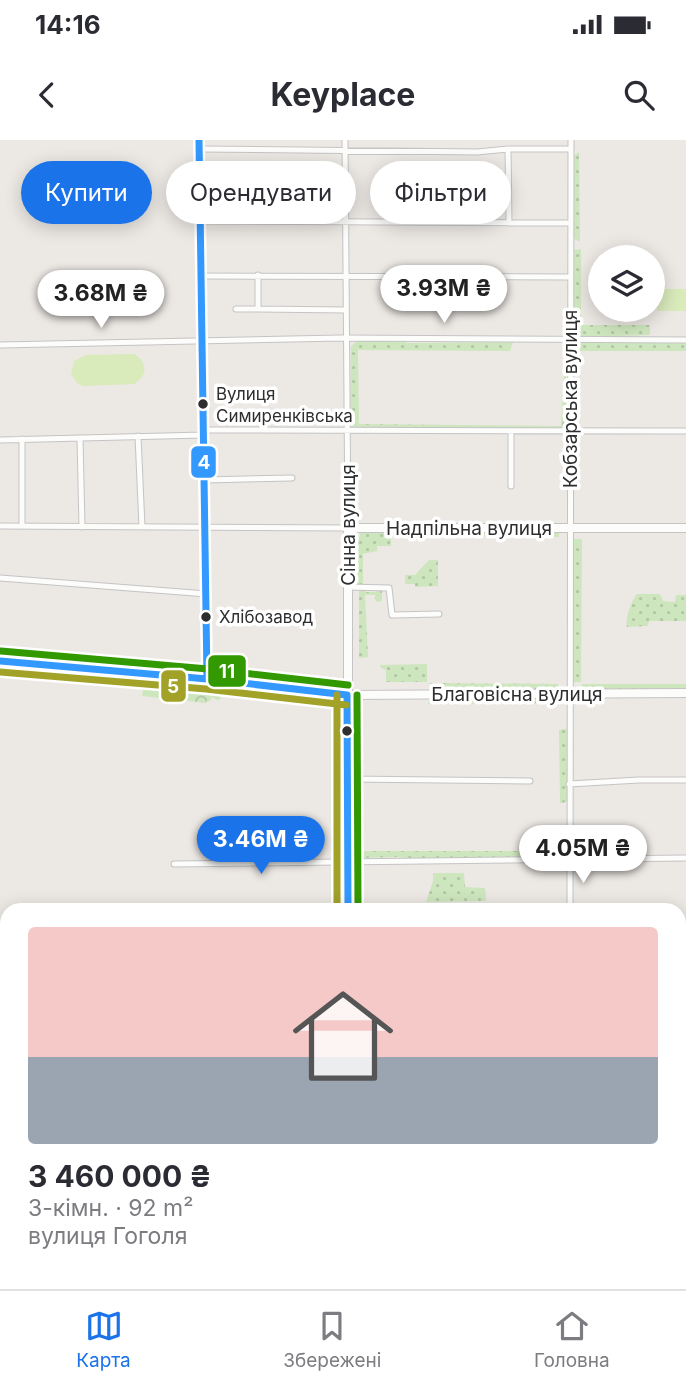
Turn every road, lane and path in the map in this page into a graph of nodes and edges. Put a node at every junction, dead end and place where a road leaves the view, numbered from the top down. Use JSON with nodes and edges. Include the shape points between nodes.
{"nodes":[{"id":1,"x":345,"y":140,"type":"edge"},
{"id":2,"x":571,"y":140,"type":"edge"},
{"id":3,"x":199,"y":144,"type":"edge"},
{"id":4,"x":508,"y":149,"type":"junction"},
{"id":5,"x":571,"y":149,"type":"junction"},
{"id":6,"x":345,"y":151,"type":"junction"},
{"id":7,"x":345,"y":161,"type":"edge"},
{"id":8,"x":508,"y":161,"type":"edge"},
{"id":9,"x":511,"y":223,"type":"edge"},
{"id":10,"x":570,"y":223,"type":"junction"},
{"id":11,"x":200,"y":224,"type":"edge"},
{"id":12,"x":345,"y":224,"type":"edge"},
{"id":13,"x":258,"y":275,"type":"junction"},
{"id":14,"x":201,"y":276,"type":"junction"},
{"id":15,"x":346,"y":276,"type":"junction"},
{"id":16,"x":570,"y":277,"type":"junction"},
{"id":17,"x":236,"y":309,"type":"dead end"},
{"id":18,"x":258,"y":309,"type":"junction"},
{"id":19,"x":346,"y":310,"type":"junction"},
{"id":20,"x":346,"y":338,"type":"junction"},
{"id":21,"x":202,"y":340,"type":"junction"},
{"id":22,"x":570,"y":340,"type":"junction"},
{"id":23,"x":686,"y":340,"type":"edge"},
{"id":24,"x":0,"y":345,"type":"edge"},
{"id":25,"x":347,"y":429,"type":"junction"},
{"id":26,"x":511,"y":430,"type":"junction"},
{"id":27,"x":570,"y":430,"type":"junction"},
{"id":28,"x":686,"y":431,"type":"edge"},
{"id":29,"x":204,"y":432,"type":"junction"},
{"id":30,"x":138,"y":436,"type":"junction"},
{"id":31,"x":80,"y":438,"type":"junction"},
{"id":32,"x":22,"y":439,"type":"junction"},
{"id":33,"x":0,"y":440,"type":"edge"},
{"id":34,"x":292,"y":478,"type":"dead end"},
{"id":35,"x":205,"y":480,"type":"junction"},
{"id":36,"x":511,"y":486,"type":"dead end"},
{"id":37,"x":0,"y":526,"type":"edge"},
{"id":38,"x":22,"y":527,"type":"junction"},
{"id":39,"x":82,"y":527,"type":"junction"},
{"id":40,"x":142,"y":527,"type":"junction"},
{"id":41,"x":205,"y":527,"type":"junction"},
{"id":42,"x":348,"y":528,"type":"junction"},
{"id":43,"x":569,"y":528,"type":"junction"},
{"id":44,"x":686,"y":528,"type":"edge"},
{"id":45,"x":0,"y":578,"type":"edge"},
{"id":46,"x":348,"y":587,"type":"junction"},
{"id":47,"x":206,"y":594,"type":"junction"},
{"id":48,"x":439,"y":614,"type":"dead end"},
{"id":49,"x":0,"y":661,"type":"edge"},
{"id":50,"x":207,"y":679,"type":"junction"},
{"id":51,"x":686,"y":693,"type":"edge"},
{"id":52,"x":570,"y":694,"type":"junction"},
{"id":53,"x":348,"y":695,"type":"junction"},
{"id":54,"x":348,"y":779,"type":"junction"},
{"id":55,"x":686,"y":780,"type":"edge"},
{"id":56,"x":530,"y":781,"type":"dead end"},
{"id":57,"x":569,"y":784,"type":"junction"},
{"id":58,"x":686,"y":858,"type":"edge"},
{"id":59,"x":569,"y":860,"type":"junction"},
{"id":60,"x":348,"y":862,"type":"junction"},
{"id":61,"x":174,"y":864,"type":"dead end"},
{"id":62,"x":348,"y":903,"type":"edge"},
{"id":63,"x":570,"y":903,"type":"edge"}],
"edges":[{"from":1,"to":6,"type":"street","name":"Сінна вулиця"},
{"from":2,"to":5,"type":"street","name":"Кобзарська вулиця"},
{"from":3,"to":6,"type":"street"},
{"from":4,"to":5,"type":"street"},
{"from":4,"to":6,"type":"street"},
{"from":4,"to":8,"type":"street"},
{"from":5,"to":10,"type":"street","name":"Кобзарська вулиця"},
{"from":6,"to":7,"type":"street","name":"Сінна вулиця"},
{"from":9,"to":10,"type":"street"},
{"from":10,"to":16,"type":"street","name":"Кобзарська вулиця"},
{"from":11,"to":14,"type":"main road"},
{"from":12,"to":15,"type":"street","name":"Сінна вулиця"},
{"from":13,"to":14,"type":"street"},
{"from":13,"to":15,"type":"street"},
{"from":13,"to":18,"type":"street"},
{"from":14,"to":21,"type":"main road"},
{"from":15,"to":16,"type":"street"},
{"from":15,"to":19,"type":"street","name":"Сінна вулиця"},
{"from":16,"to":22,"type":"street","name":"Кобзарська вулиця"},
{"from":17,"to":18,"type":"street"},
{"from":18,"to":19,"type":"street"},
{"from":19,"to":20,"type":"street","name":"Сінна вулиця"},
{"from":20,"to":21,"type":"street"},
{"from":20,"to":22,"type":"street"},
{"from":20,"to":25,"type":"street","name":"Сінна вулиця"},
{"from":21,"to":24,"type":"street"},
{"from":21,"to":29,"type":"main road"},
{"from":22,"to":23,"type":"street"},
{"from":22,"to":27,"type":"street","name":"Кобзарська вулиця"},
{"from":25,"to":26,"type":"street"},
{"from":25,"to":29,"type":"street"},
{"from":25,"to":42,"type":"street","name":"Сінна вулиця"},
{"from":26,"to":27,"type":"street"},
{"from":26,"to":36,"type":"street"},
{"from":27,"to":28,"type":"street"},
{"from":27,"to":43,"type":"street","name":"Кобзарська вулиця"},
{"from":29,"to":30,"type":"street"},
{"from":29,"to":35,"type":"main road"},
{"from":30,"to":31,"type":"street"},
{"from":30,"to":40,"type":"street"},
{"from":31,"to":32,"type":"street"},
{"from":31,"to":39,"type":"street"},
{"from":32,"to":33,"type":"street"},
{"from":32,"to":38,"type":"street"},
{"from":34,"to":35,"type":"street"},
{"from":35,"to":41,"type":"main road"},
{"from":37,"to":38,"type":"street","name":"Надпільна вулиця"},
{"from":38,"to":39,"type":"street","name":"Надпільна вулиця"},
{"from":39,"to":40,"type":"street","name":"Надпільна вулиця"},
{"from":40,"to":41,"type":"street","name":"Надпільна вулиця"},
{"from":41,"to":42,"type":"street","name":"Надпільна вулиця"},
{"from":41,"to":47,"type":"main road"},
{"from":42,"to":43,"type":"main road","name":"Надпільна вулиця"},
{"from":42,"to":46,"type":"main road","name":"Сінна вулиця"},
{"from":43,"to":44,"type":"main road","name":"Надпільна вулиця"},
{"from":43,"to":52,"type":"street","name":"Кобзарська вулиця"},
{"from":45,"to":47,"type":"street"},
{"from":46,"to":48,"type":"street","via":[[389,588],[392,615]]},
{"from":46,"to":53,"type":"main road","name":"Сінна вулиця"},
{"from":47,"to":50,"type":"main road"},
{"from":49,"to":50,"type":"main road","name":"Благовісна вулиця"},
{"from":50,"to":53,"type":"main road","name":"Благовісна вулиця"},
{"from":51,"to":52,"type":"main road","name":"Благовісна вулиця"},
{"from":52,"to":53,"type":"main road","name":"Благовісна вулиця"},
{"from":52,"to":57,"type":"street","name":"Кобзарська вулиця"},
{"from":53,"to":54,"type":"main road","name":"Сінна вулиця"},
{"from":54,"to":56,"type":"street"},
{"from":54,"to":60,"type":"main road","name":"Сінна вулиця"},
{"from":55,"to":57,"type":"street"},
{"from":57,"to":59,"type":"street","name":"Кобзарська вулиця"},
{"from":58,"to":59,"type":"street"},
{"from":59,"to":60,"type":"street"},
{"from":59,"to":63,"type":"street","name":"Кобзарська вулиця"},
{"from":60,"to":61,"type":"street"},
{"from":60,"to":62,"type":"main road","name":"Сінна вулиця"}]}
